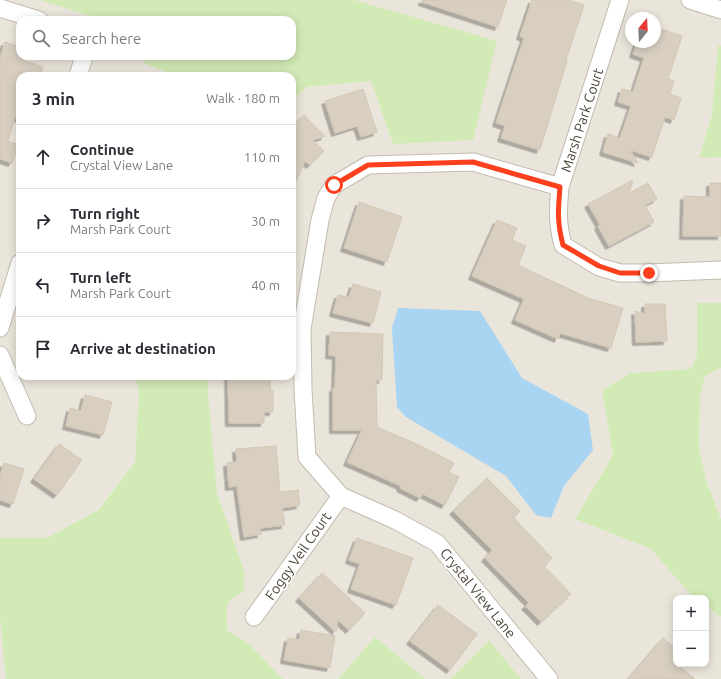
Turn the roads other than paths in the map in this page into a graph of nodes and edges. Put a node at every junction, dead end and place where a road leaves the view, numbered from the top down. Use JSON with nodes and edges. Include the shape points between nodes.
{"nodes":[{"id":1,"x":620,"y":0,"type":"edge"},
{"id":2,"x":690,"y":0,"type":"edge"},
{"id":3,"x":0,"y":8,"type":"edge"},
{"id":4,"x":721,"y":10,"type":"edge"},
{"id":5,"x":26,"y":16,"type":"edge"},
{"id":6,"x":83,"y":60,"type":"edge"},
{"id":7,"x":79,"y":72,"type":"edge"},
{"id":8,"x":560,"y":187,"type":"junction"},
{"id":9,"x":721,"y":270,"type":"edge"},
{"id":10,"x":16,"y":276,"type":"edge"},
{"id":11,"x":0,"y":328,"type":"edge"},
{"id":12,"x":0,"y":355,"type":"edge"},
{"id":13,"x":27,"y":416,"type":"dead end"},
{"id":14,"x":341,"y":496,"type":"junction"},
{"id":15,"x":254,"y":617,"type":"dead end"},
{"id":16,"x":549,"y":679,"type":"edge"}],
"edges":[{"from":1,"to":8,"type":"street","name":"Marsh Park Court"},
{"from":2,"to":4,"type":"street"},
{"from":3,"to":5,"type":"street"},
{"from":6,"to":7,"type":"street"},
{"from":8,"to":9,"type":"street","name":"Marsh Park Court","via":[[558,213],[563,245],[599,266],[620,273]]},
{"from":8,"to":14,"type":"street","name":"Crystal View Lane","via":[[473,162],[368,165],[334,185],[326,198],[320,220],[302,329],[302,389],[308,457]]},
{"from":10,"to":11,"type":"street"},
{"from":12,"to":13,"type":"street"},
{"from":14,"to":15,"type":"street","name":"Foggy Veil Court"},
{"from":14,"to":16,"type":"street","name":"Crystal View Lane","via":[[395,520],[437,543]]}]}
